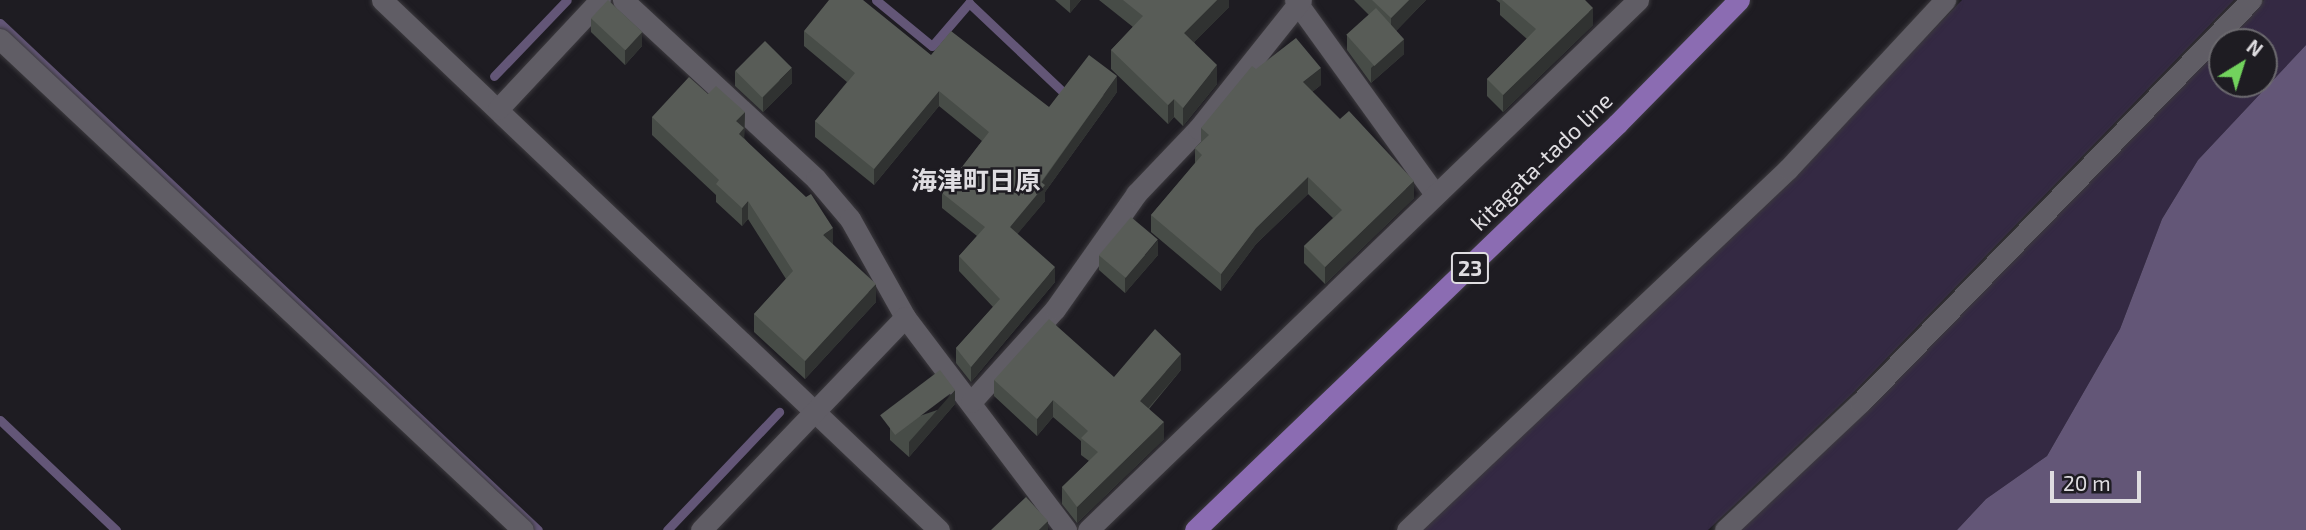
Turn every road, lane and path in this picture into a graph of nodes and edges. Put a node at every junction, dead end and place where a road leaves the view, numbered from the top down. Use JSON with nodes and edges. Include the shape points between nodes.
{"nodes":[{"id":1,"x":382,"y":0,"type":"edge"},
{"id":2,"x":600,"y":0,"type":"edge"},
{"id":3,"x":623,"y":0,"type":"edge"},
{"id":4,"x":1638,"y":0,"type":"edge"},
{"id":5,"x":1739,"y":0,"type":"edge"},
{"id":6,"x":1945,"y":0,"type":"edge"},
{"id":7,"x":2251,"y":0,"type":"edge"},
{"id":8,"x":1297,"y":1,"type":"edge"},
{"id":9,"x":0,"y":39,"type":"edge"},
{"id":10,"x":498,"y":109,"type":"junction"},
{"id":11,"x":1435,"y":194,"type":"junction"},
{"id":12,"x":905,"y":317,"type":"junction"},
{"id":13,"x":971,"y":402,"type":"junction"},
{"id":14,"x":817,"y":413,"type":"junction"},
{"id":15,"x":523,"y":530,"type":"edge"},
{"id":16,"x":701,"y":530,"type":"edge"},
{"id":17,"x":939,"y":530,"type":"edge"},
{"id":18,"x":1066,"y":530,"type":"edge"},
{"id":19,"x":1088,"y":530,"type":"edge"},
{"id":20,"x":1195,"y":530,"type":"edge"},
{"id":21,"x":1407,"y":530,"type":"edge"},
{"id":22,"x":1725,"y":530,"type":"edge"}],
"edges":[{"from":1,"to":10,"type":"street"},
{"from":2,"to":10,"type":"street"},
{"from":3,"to":12,"type":"street","via":[[816,179],[850,219]]},
{"from":4,"to":11,"type":"street"},
{"from":5,"to":20,"type":"main road","name":"kitagata-tado line","number":"23","via":[[1617,124]]},
{"from":6,"to":21,"type":"street","via":[[1788,169]]},
{"from":7,"to":22,"type":"street","via":[[1860,403]]},
{"from":8,"to":11,"type":"street"},
{"from":8,"to":13,"type":"street","via":[[1198,129],[1136,194],[1055,309]]},
{"from":9,"to":15,"type":"street"},
{"from":10,"to":14,"type":"street"},
{"from":11,"to":19,"type":"street"},
{"from":12,"to":13,"type":"street"},
{"from":12,"to":14,"type":"street"},
{"from":13,"to":18,"type":"street"},
{"from":14,"to":16,"type":"street"},
{"from":14,"to":17,"type":"street"}]}
